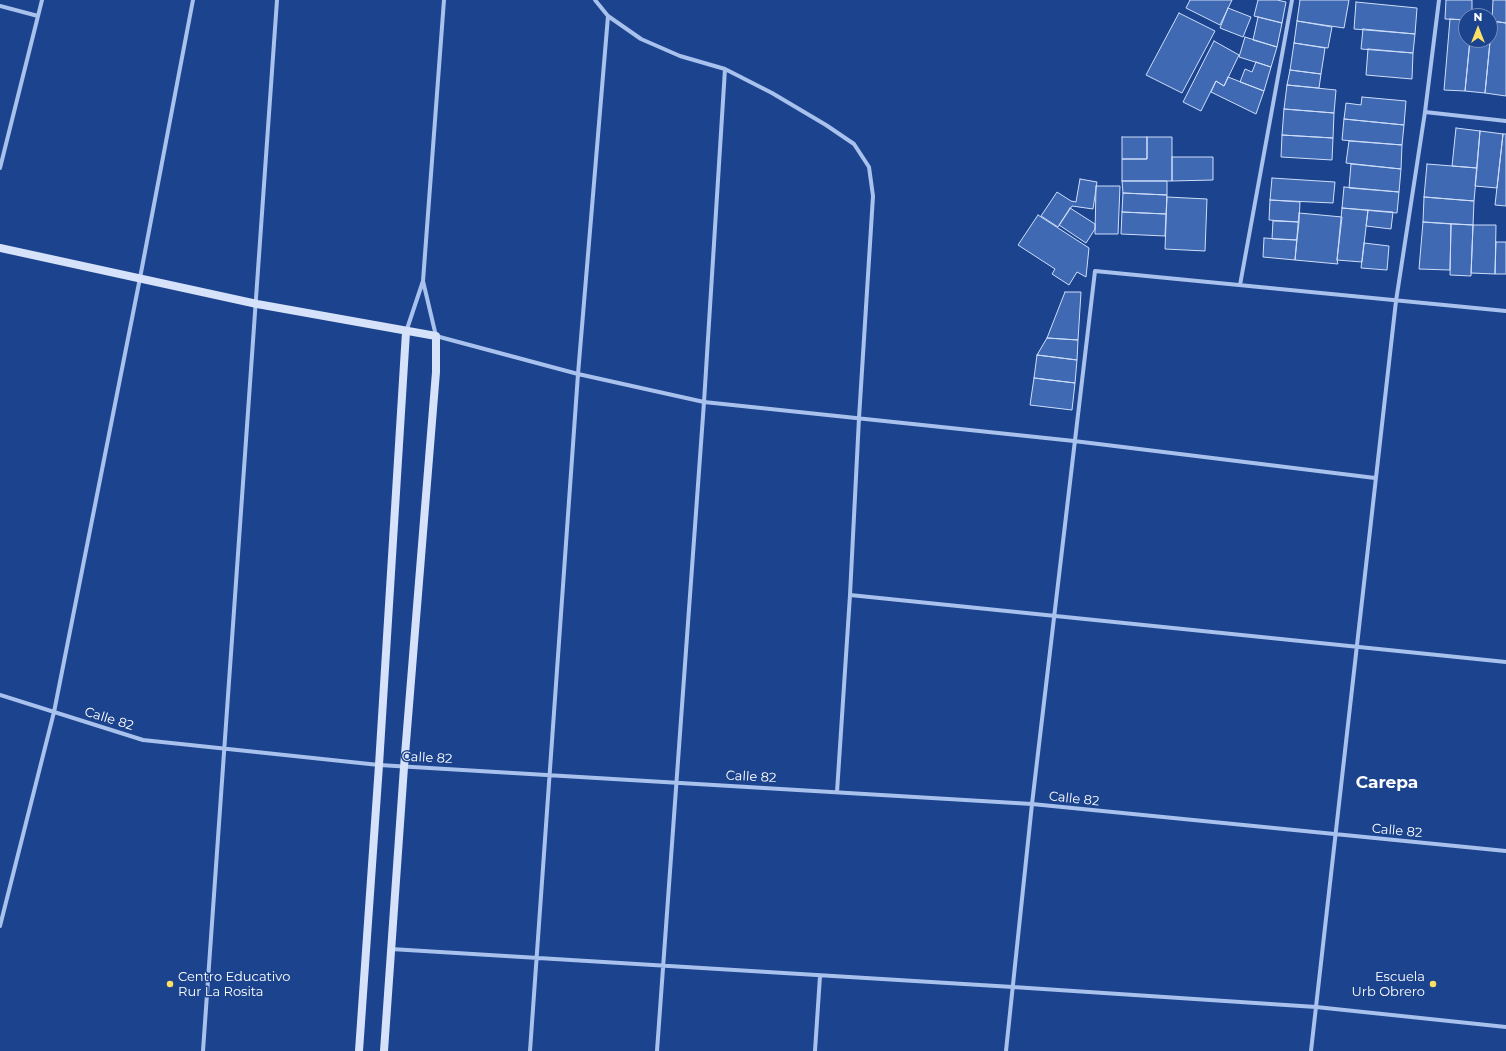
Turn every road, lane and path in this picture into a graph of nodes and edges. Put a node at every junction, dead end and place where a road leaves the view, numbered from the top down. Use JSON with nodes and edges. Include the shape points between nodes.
{"nodes":[{"id":1,"x":42,"y":0,"type":"edge"},
{"id":2,"x":193,"y":0,"type":"edge"},
{"id":3,"x":277,"y":0,"type":"edge"},
{"id":4,"x":444,"y":0,"type":"edge"},
{"id":5,"x":595,"y":0,"type":"edge"},
{"id":6,"x":1292,"y":0,"type":"edge"},
{"id":7,"x":1439,"y":0,"type":"edge"},
{"id":8,"x":0,"y":6,"type":"edge"},
{"id":9,"x":38,"y":16,"type":"junction"},
{"id":10,"x":608,"y":16,"type":"junction"},
{"id":11,"x":725,"y":70,"type":"junction"},
{"id":12,"x":1425,"y":112,"type":"junction"},
{"id":13,"x":1506,"y":121,"type":"edge"},
{"id":14,"x":0,"y":143,"type":"edge"},
{"id":15,"x":6,"y":144,"type":"junction"},
{"id":16,"x":0,"y":168,"type":"edge"},
{"id":17,"x":0,"y":248,"type":"edge"},
{"id":18,"x":140,"y":278,"type":"junction"},
{"id":19,"x":423,"y":281,"type":"junction"},
{"id":20,"x":1240,"y":285,"type":"junction"},
{"id":21,"x":1396,"y":301,"type":"junction"},
{"id":22,"x":257,"y":304,"type":"junction"},
{"id":23,"x":1506,"y":311,"type":"edge"},
{"id":24,"x":406,"y":332,"type":"junction"},
{"id":25,"x":436,"y":336,"type":"junction"},
{"id":26,"x":578,"y":374,"type":"junction"},
{"id":27,"x":704,"y":402,"type":"junction"},
{"id":28,"x":859,"y":418,"type":"junction"},
{"id":29,"x":1074,"y":441,"type":"junction"},
{"id":30,"x":1375,"y":478,"type":"junction"},
{"id":31,"x":850,"y":595,"type":"junction"},
{"id":32,"x":1055,"y":615,"type":"junction"},
{"id":33,"x":1356,"y":646,"type":"junction"},
{"id":34,"x":1506,"y":662,"type":"edge"},
{"id":35,"x":0,"y":695,"type":"edge"},
{"id":36,"x":54,"y":712,"type":"junction"},
{"id":37,"x":225,"y":749,"type":"junction"},
{"id":38,"x":379,"y":765,"type":"junction"},
{"id":39,"x":404,"y":767,"type":"junction"},
{"id":40,"x":549,"y":775,"type":"junction"},
{"id":41,"x":676,"y":783,"type":"junction"},
{"id":42,"x":837,"y":792,"type":"junction"},
{"id":43,"x":1032,"y":804,"type":"junction"},
{"id":44,"x":1336,"y":835,"type":"junction"},
{"id":45,"x":1506,"y":851,"type":"edge"},
{"id":46,"x":0,"y":926,"type":"edge"},
{"id":47,"x":391,"y":949,"type":"junction"},
{"id":48,"x":536,"y":958,"type":"junction"},
{"id":49,"x":663,"y":966,"type":"junction"},
{"id":50,"x":820,"y":976,"type":"junction"},
{"id":51,"x":1013,"y":987,"type":"junction"},
{"id":52,"x":1316,"y":1008,"type":"junction"},
{"id":53,"x":1506,"y":1026,"type":"edge"},
{"id":54,"x":203,"y":1051,"type":"edge"},
{"id":55,"x":359,"y":1051,"type":"edge"},
{"id":56,"x":384,"y":1051,"type":"edge"},
{"id":57,"x":530,"y":1051,"type":"edge"},
{"id":58,"x":657,"y":1051,"type":"edge"},
{"id":59,"x":815,"y":1051,"type":"edge"},
{"id":60,"x":1006,"y":1051,"type":"edge"},
{"id":61,"x":1312,"y":1051,"type":"edge"}],
"edges":[{"from":1,"to":9,"type":"street"},
{"from":2,"to":18,"type":"street"},
{"from":3,"to":22,"type":"street"},
{"from":4,"to":19,"type":"street"},
{"from":5,"to":10,"type":"street"},
{"from":6,"to":20,"type":"street"},
{"from":7,"to":12,"type":"street"},
{"from":8,"to":9,"type":"street"},
{"from":9,"to":15,"type":"street"},
{"from":10,"to":11,"type":"street","via":[[641,39],[680,56]]},
{"from":10,"to":26,"type":"street"},
{"from":11,"to":27,"type":"street"},
{"from":11,"to":28,"type":"street","via":[[772,93],[826,125],[854,144],[869,167],[873,196]]},
{"from":12,"to":13,"type":"street"},
{"from":12,"to":21,"type":"street"},
{"from":14,"to":15,"type":"street"},
{"from":15,"to":16,"type":"street"},
{"from":17,"to":18,"type":"street"},
{"from":18,"to":22,"type":"street"},
{"from":18,"to":36,"type":"street"},
{"from":19,"to":24,"type":"street"},
{"from":19,"to":25,"type":"street"},
{"from":20,"to":21,"type":"street"},
{"from":20,"to":29,"type":"street","via":[[1095,271]]},
{"from":21,"to":23,"type":"street"},
{"from":21,"to":30,"type":"street"},
{"from":22,"to":24,"type":"street"},
{"from":22,"to":37,"type":"street"},
{"from":24,"to":25,"type":"street"},
{"from":24,"to":38,"type":"street"},
{"from":25,"to":26,"type":"street"},
{"from":25,"to":39,"type":"street","via":[[436,372]]},
{"from":26,"to":27,"type":"street"},
{"from":26,"to":40,"type":"street"},
{"from":27,"to":28,"type":"street"},
{"from":27,"to":41,"type":"street"},
{"from":28,"to":29,"type":"street"},
{"from":28,"to":31,"type":"street"},
{"from":29,"to":30,"type":"street"},
{"from":29,"to":32,"type":"street"},
{"from":30,"to":33,"type":"street"},
{"from":31,"to":32,"type":"street"},
{"from":31,"to":42,"type":"street"},
{"from":32,"to":33,"type":"street"},
{"from":32,"to":43,"type":"street"},
{"from":33,"to":34,"type":"street"},
{"from":33,"to":44,"type":"street"},
{"from":35,"to":36,"type":"street","name":"Calle 82"},
{"from":36,"to":37,"type":"street","name":"Calle 82","via":[[144,740]]},
{"from":36,"to":46,"type":"street"},
{"from":37,"to":38,"type":"street","name":"Calle 82"},
{"from":37,"to":54,"type":"street"},
{"from":38,"to":39,"type":"street","name":"Calle 82"},
{"from":38,"to":55,"type":"street"},
{"from":39,"to":40,"type":"street","name":"Calle 82"},
{"from":39,"to":47,"type":"street"},
{"from":40,"to":41,"type":"street","name":"Calle 82"},
{"from":40,"to":48,"type":"street"},
{"from":41,"to":42,"type":"street","name":"Calle 82"},
{"from":41,"to":49,"type":"street"},
{"from":42,"to":43,"type":"street","name":"Calle 82"},
{"from":43,"to":44,"type":"street","name":"Calle 82"},
{"from":43,"to":51,"type":"street"},
{"from":44,"to":45,"type":"street","name":"Calle 82"},
{"from":44,"to":52,"type":"street"},
{"from":47,"to":48,"type":"street"},
{"from":47,"to":56,"type":"street"},
{"from":48,"to":49,"type":"street"},
{"from":48,"to":57,"type":"street"},
{"from":49,"to":50,"type":"street"},
{"from":49,"to":58,"type":"street"},
{"from":50,"to":51,"type":"street"},
{"from":50,"to":59,"type":"street"},
{"from":51,"to":52,"type":"street"},
{"from":51,"to":60,"type":"street"},
{"from":52,"to":53,"type":"street"},
{"from":52,"to":61,"type":"street"}]}
